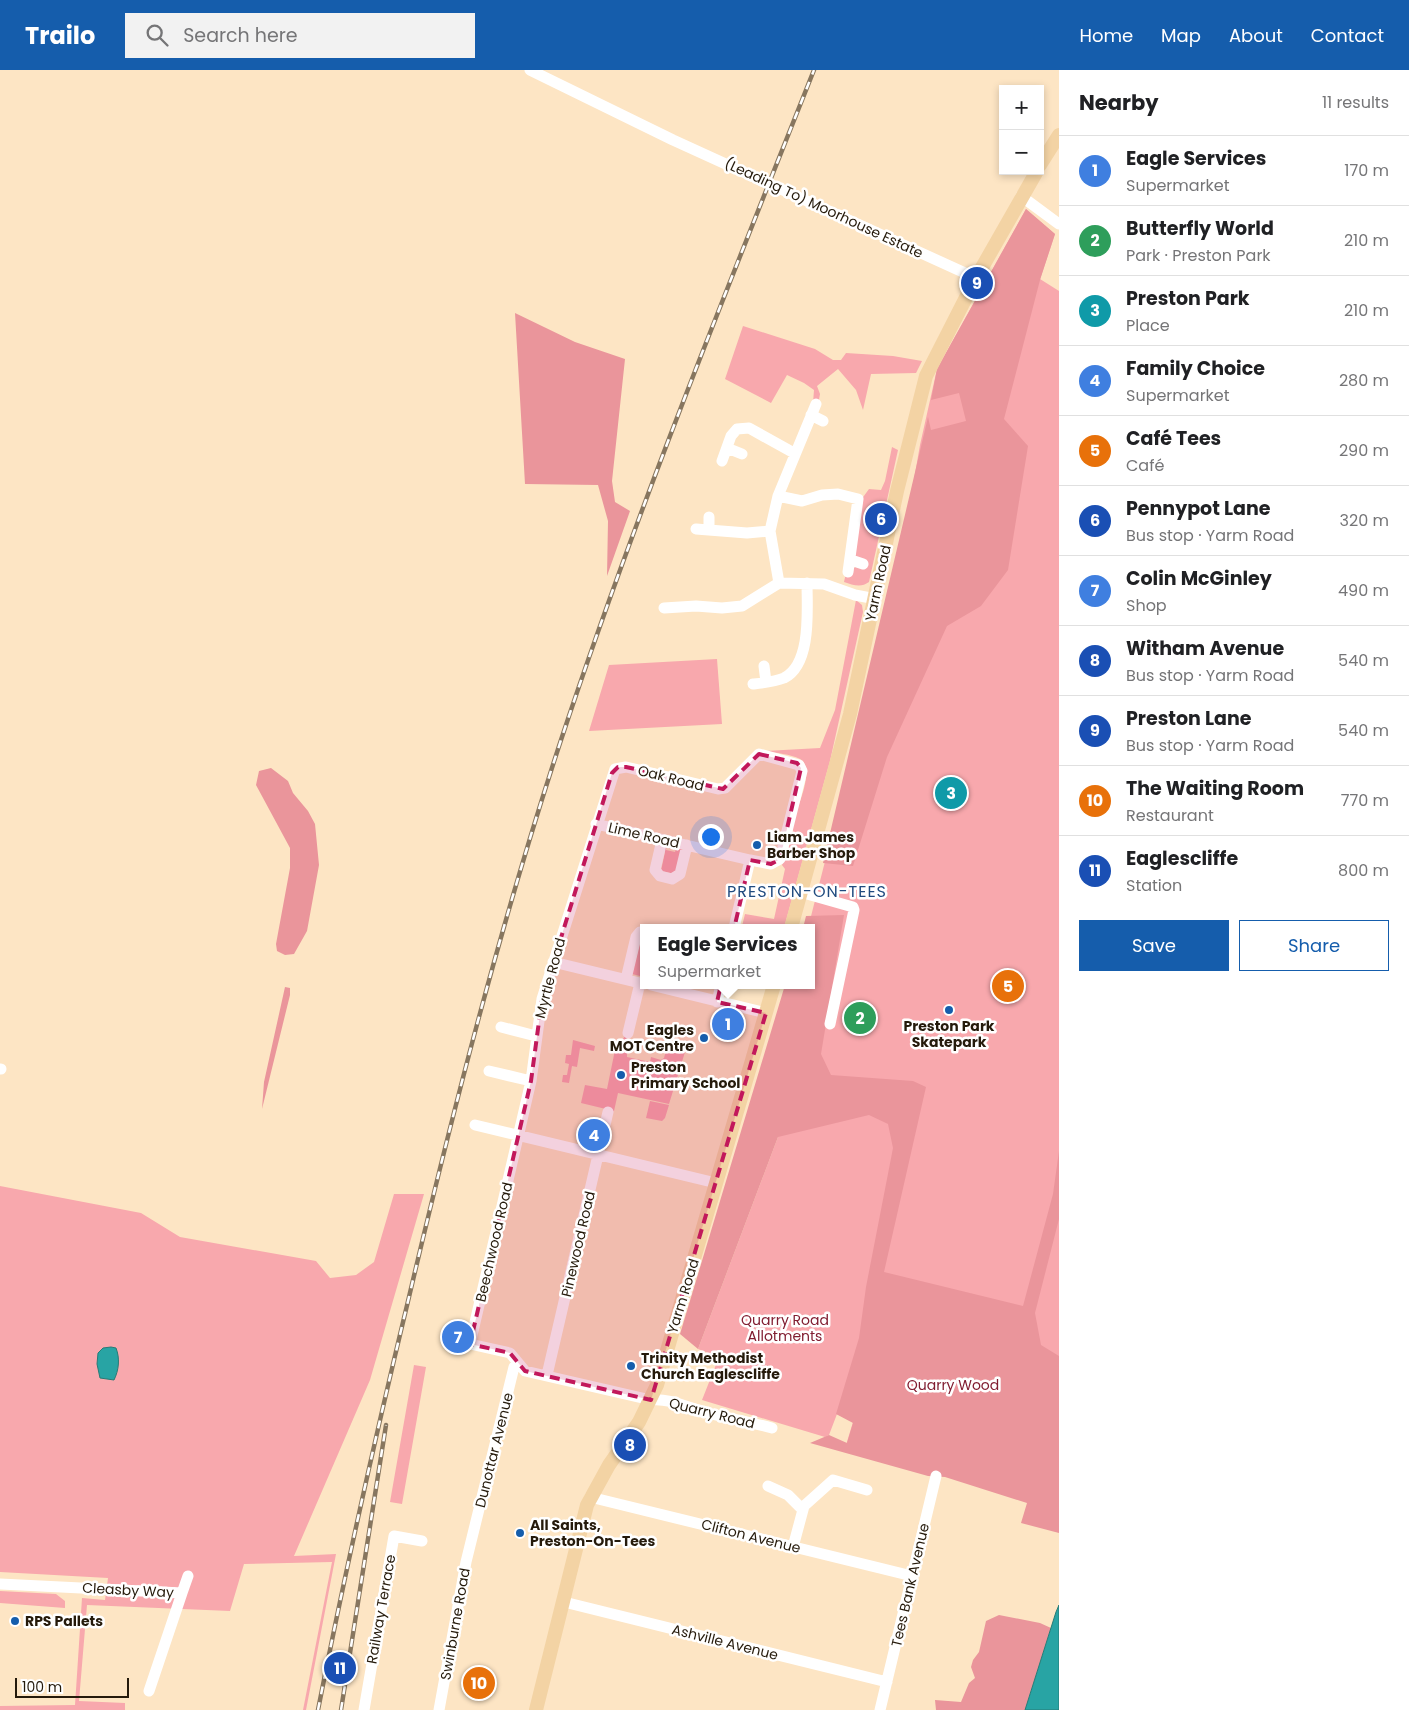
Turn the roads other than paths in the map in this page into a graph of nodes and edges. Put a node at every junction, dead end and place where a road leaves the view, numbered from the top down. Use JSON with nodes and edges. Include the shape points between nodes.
{"nodes":[{"id":1,"x":530,"y":70,"type":"edge"},
{"id":2,"x":1059,"y":135,"type":"edge"},
{"id":3,"x":1044,"y":159,"type":"edge"},
{"id":4,"x":1035,"y":175,"type":"edge"},
{"id":5,"x":1022,"y":196,"type":"junction"},
{"id":6,"x":1059,"y":224,"type":"edge"},
{"id":7,"x":976,"y":278,"type":"junction"},
{"id":8,"x":823,"y":421,"type":"dead end"},
{"id":9,"x":727,"y":448,"type":"junction"},
{"id":10,"x":742,"y":454,"type":"dead end"},
{"id":11,"x":794,"y":454,"type":"junction"},
{"id":12,"x":722,"y":461,"type":"dead end"},
{"id":13,"x":860,"y":487,"type":"dead end"},
{"id":14,"x":778,"y":496,"type":"junction"},
{"id":15,"x":858,"y":499,"type":"junction"},
{"id":16,"x":709,"y":518,"type":"dead end"},
{"id":17,"x":696,"y":529,"type":"dead end"},
{"id":18,"x":709,"y":530,"type":"junction"},
{"id":19,"x":770,"y":531,"type":"junction"},
{"id":20,"x":863,"y":564,"type":"dead end"},
{"id":21,"x":779,"y":583,"type":"junction"},
{"id":22,"x":807,"y":583,"type":"junction"},
{"id":23,"x":876,"y":598,"type":"junction"},
{"id":24,"x":664,"y":608,"type":"dead end"},
{"id":25,"x":764,"y":666,"type":"dead end"},
{"id":26,"x":766,"y":682,"type":"junction"},
{"id":27,"x":753,"y":684,"type":"dead end"},
{"id":28,"x":800,"y":765,"type":"joint"},
{"id":29,"x":596,"y":824,"type":"junction"},
{"id":30,"x":662,"y":840,"type":"junction"},
{"id":31,"x":687,"y":845,"type":"junction"},
{"id":32,"x":750,"y":860,"type":"junction"},
{"id":33,"x":800,"y":892,"type":"junction"},
{"id":34,"x":735,"y":924,"type":"edge"},
{"id":35,"x":792,"y":924,"type":"edge"},
{"id":36,"x":640,"y":932,"type":"edge"},
{"id":37,"x":553,"y":962,"type":"junction"},
{"id":38,"x":626,"y":979,"type":"junction"},
{"id":39,"x":640,"y":983,"type":"edge"},
{"id":40,"x":647,"y":989,"type":"edge"},
{"id":41,"x":665,"y":989,"type":"edge"},
{"id":42,"x":720,"y":989,"type":"edge"},
{"id":43,"x":773,"y":989,"type":"edge"},
{"id":44,"x":717,"y":1002,"type":"junction"},
{"id":45,"x":766,"y":1013,"type":"junction"},
{"id":46,"x":830,"y":1024,"type":"dead end"},
{"id":47,"x":501,"y":1027,"type":"dead end"},
{"id":48,"x":628,"y":1032,"type":"dead end"},
{"id":49,"x":536,"y":1036,"type":"junction"},
{"id":50,"x":490,"y":1070,"type":"dead end"},
{"id":51,"x":531,"y":1081,"type":"junction"},
{"id":52,"x":608,"y":1112,"type":"dead end"},
{"id":53,"x":476,"y":1125,"type":"dead end"},
{"id":54,"x":519,"y":1135,"type":"junction"},
{"id":55,"x":599,"y":1154,"type":"junction"},
{"id":56,"x":716,"y":1183,"type":"junction"},
{"id":57,"x":475,"y":1345,"type":"joint"},
{"id":58,"x":519,"y":1364,"type":"junction"},
{"id":59,"x":547,"y":1376,"type":"junction"},
{"id":60,"x":651,"y":1400,"type":"junction"},
{"id":61,"x":772,"y":1428,"type":"dead end"},
{"id":62,"x":936,"y":1476,"type":"dead end"},
{"id":63,"x":768,"y":1486,"type":"dead end"},
{"id":64,"x":866,"y":1490,"type":"dead end"},
{"id":65,"x":590,"y":1497,"type":"junction"},
{"id":66,"x":802,"y":1509,"type":"junction"},
{"id":67,"x":472,"y":1538,"type":"joint"},
{"id":68,"x":422,"y":1541,"type":"dead end"},
{"id":69,"x":793,"y":1547,"type":"junction"},
{"id":70,"x":188,"y":1576,"type":"dead end"},
{"id":71,"x":912,"y":1576,"type":"junction"},
{"id":72,"x":0,"y":1584,"type":"edge"},
{"id":73,"x":182,"y":1593,"type":"junction"},
{"id":74,"x":564,"y":1602,"type":"junction"},
{"id":75,"x":887,"y":1682,"type":"junction"},
{"id":76,"x":149,"y":1691,"type":"dead end"},
{"id":77,"x":364,"y":1710,"type":"edge"},
{"id":78,"x":439,"y":1710,"type":"edge"},
{"id":79,"x":536,"y":1710,"type":"edge"},
{"id":80,"x":880,"y":1710,"type":"edge"}],
"edges":[{"from":1,"to":7,"type":"street","name":"(Leading To) Moorhouse Estate","via":[[673,140]]},
{"from":2,"to":3,"type":"main road"},
{"from":4,"to":5,"type":"main road","name":"Yarm Road"},
{"from":5,"to":6,"type":"street"},
{"from":5,"to":7,"type":"main road","name":"Yarm Road"},
{"from":7,"to":23,"type":"main road","name":"Yarm Road","via":[[926,376],[901,473]]},
{"from":8,"to":11,"type":"street","via":[[814,410]]},
{"from":9,"to":10,"type":"street"},
{"from":9,"to":11,"type":"street","via":[[737,428],[749,428]]},
{"from":9,"to":12,"type":"street"},
{"from":11,"to":14,"type":"street"},
{"from":13,"to":15,"type":"street"},
{"from":14,"to":15,"type":"street","via":[[802,501],[838,494]]},
{"from":14,"to":19,"type":"street"},
{"from":15,"to":20,"type":"street","via":[[852,528],[850,566]]},
{"from":16,"to":18,"type":"street"},
{"from":17,"to":18,"type":"street"},
{"from":18,"to":19,"type":"street"},
{"from":19,"to":21,"type":"street"},
{"from":21,"to":22,"type":"street"},
{"from":21,"to":24,"type":"street","via":[[742,606],[684,612]]},
{"from":22,"to":23,"type":"street","via":[[824,584],[855,595]]},
{"from":22,"to":26,"type":"street","via":[[807,625],[797,666],[784,677]]},
{"from":23,"to":33,"type":"main road","name":"Yarm Road","via":[[850,714]]},
{"from":25,"to":26,"type":"street"},
{"from":26,"to":27,"type":"street"},
{"from":28,"to":29,"type":"street","name":"Oak Road","via":[[759,754],[725,788],[718,789],[618,767],[612,773]]},
{"from":28,"to":32,"type":"street","name":"Lime Road","via":[[802,772],[780,859],[771,864]]},
{"from":29,"to":30,"type":"street","name":"Lime Road"},
{"from":29,"to":37,"type":"street","name":"Myrtle Road"},
{"from":30,"to":31,"type":"street","name":"Lime Road"},
{"from":30,"to":31,"type":"street","via":[[655,870],[660,876],[672,879],[680,874]]},
{"from":31,"to":32,"type":"street","name":"Lime Road"},
{"from":32,"to":34,"type":"street"},
{"from":33,"to":35,"type":"main road","name":"Yarm Road"},
{"from":33,"to":46,"type":"street","via":[[853,907],[854,910]]},
{"from":36,"to":38,"type":"street"},
{"from":37,"to":38,"type":"street"},
{"from":37,"to":49,"type":"street","name":"Myrtle Road"},
{"from":38,"to":39,"type":"street"},
{"from":40,"to":48,"type":"street"},
{"from":41,"to":44,"type":"street"},
{"from":42,"to":44,"type":"street"},
{"from":43,"to":45,"type":"main road","name":"Yarm Road"},
{"from":44,"to":45,"type":"street"},
{"from":45,"to":56,"type":"main road","name":"Yarm Road"},
{"from":47,"to":49,"type":"street"},
{"from":49,"to":51,"type":"street","name":"Myrtle Road"},
{"from":50,"to":51,"type":"street"},
{"from":51,"to":54,"type":"street","name":"Myrtle Road"},
{"from":52,"to":55,"type":"street","name":"Pinewood Road"},
{"from":53,"to":54,"type":"street"},
{"from":54,"to":55,"type":"street"},
{"from":54,"to":57,"type":"street","name":"Beechwood Road","via":[[470,1344]]},
{"from":55,"to":56,"type":"street"},
{"from":55,"to":59,"type":"street","name":"Pinewood Road"},
{"from":56,"to":60,"type":"main road","name":"Yarm Road"},
{"from":57,"to":58,"type":"street","name":"Quarry Road","via":[[510,1353]]},
{"from":58,"to":59,"type":"street","name":"Quarry Road","via":[[526,1370]]},
{"from":58,"to":67,"type":"street","name":"Dunottar Avenue","via":[[514,1367]]},
{"from":59,"to":60,"type":"street","name":"Quarry Road"},
{"from":60,"to":61,"type":"street","name":"Quarry Road","via":[[658,1399]]},
{"from":60,"to":65,"type":"main road","name":"Yarm Road"},
{"from":62,"to":71,"type":"street","name":"Tees Bank Avenue"},
{"from":63,"to":66,"type":"street","via":[[788,1495]]},
{"from":64,"to":66,"type":"street","via":[[833,1480]]},
{"from":65,"to":69,"type":"street","name":"Clifton Avenue"},
{"from":65,"to":74,"type":"main road","name":"Yarm Road"},
{"from":66,"to":69,"type":"street"},
{"from":67,"to":78,"type":"street","name":"Swinburne Road"},
{"from":68,"to":77,"type":"street","name":"Railway Terrace","via":[[394,1536]]},
{"from":69,"to":71,"type":"street","name":"Clifton Avenue"},
{"from":70,"to":73,"type":"street"},
{"from":71,"to":75,"type":"street","name":"Tees Bank Avenue"},
{"from":72,"to":73,"type":"street","name":"Cleasby Way"},
{"from":73,"to":76,"type":"street","name":"Cleasby Way"},
{"from":74,"to":75,"type":"street","name":"Ashville Avenue"},
{"from":74,"to":79,"type":"main road","name":"Yarm Road"},
{"from":75,"to":80,"type":"street","name":"Tees Bank Avenue"}]}
